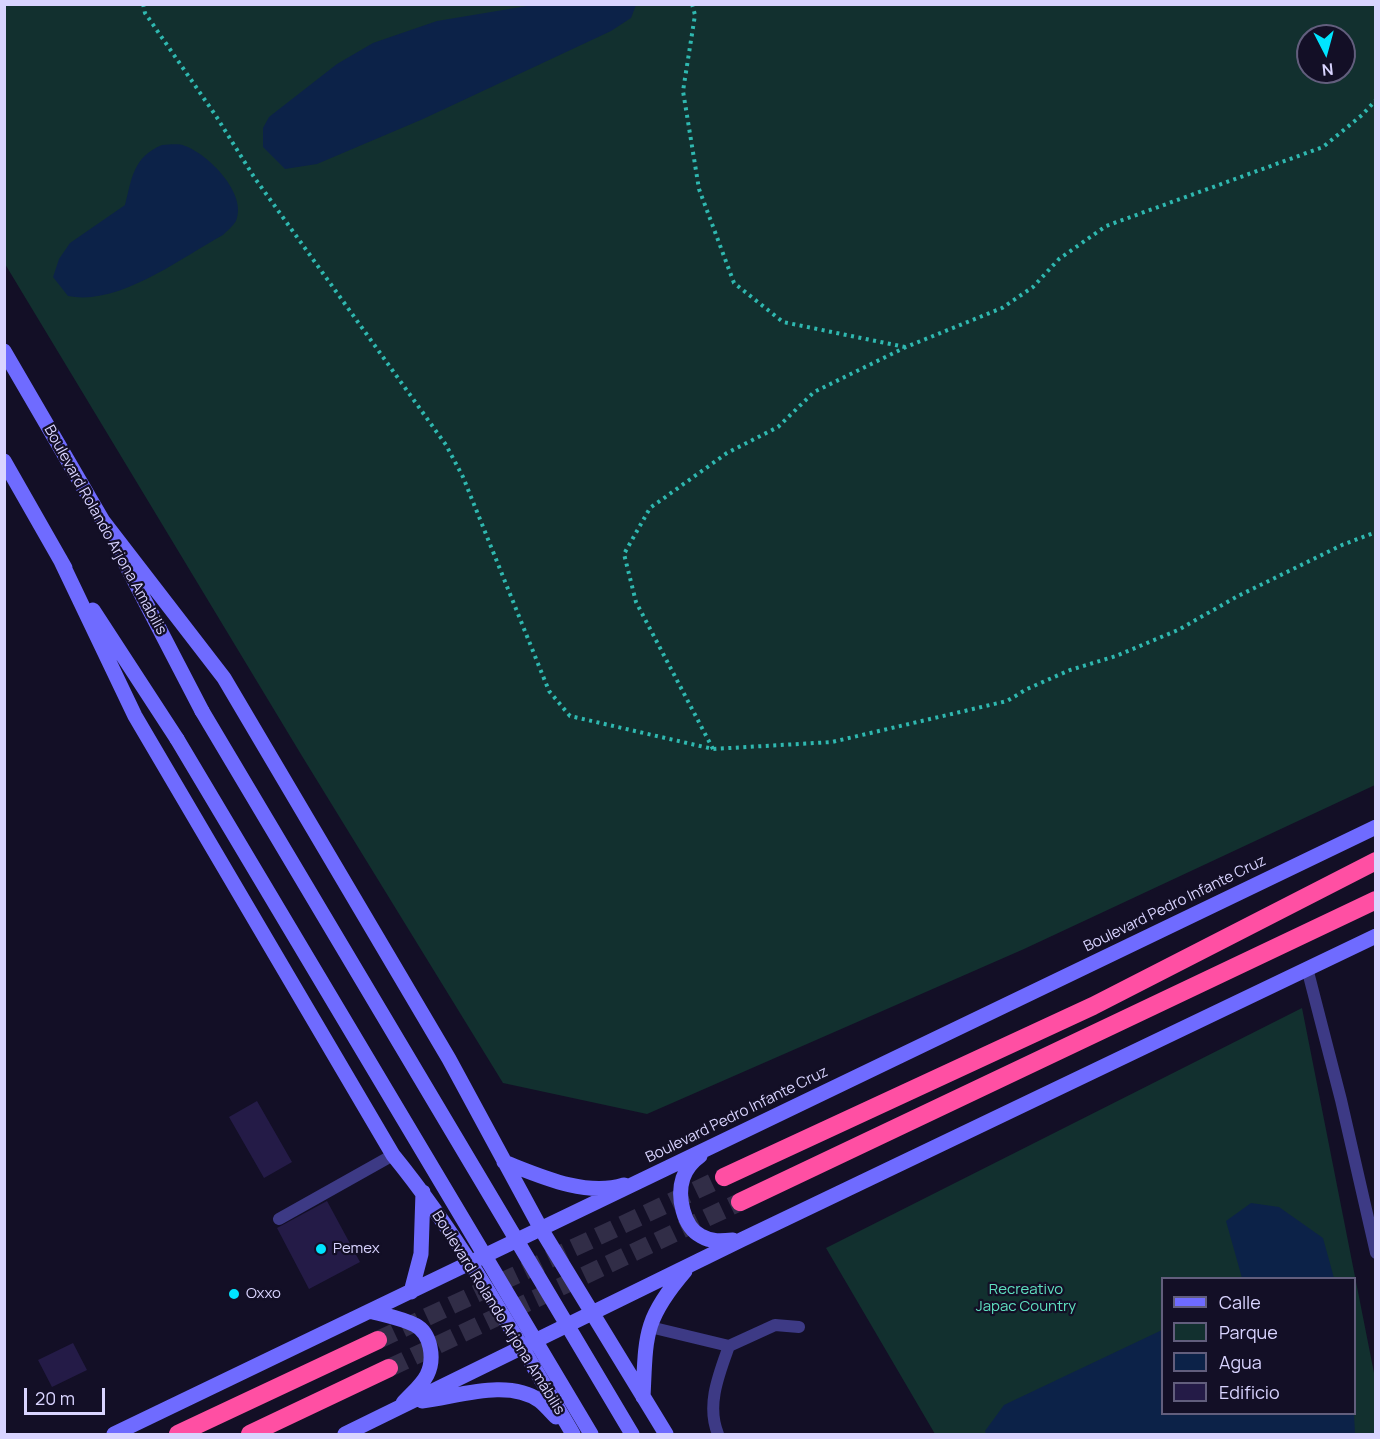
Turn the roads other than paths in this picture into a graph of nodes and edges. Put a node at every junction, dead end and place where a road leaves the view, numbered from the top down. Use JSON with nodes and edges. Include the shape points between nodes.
{"nodes":[{"id":1,"x":4,"y":351,"type":"edge"},
{"id":2,"x":4,"y":461,"type":"edge"},
{"id":3,"x":103,"y":520,"type":"junction"},
{"id":4,"x":60,"y":560,"type":"junction"},
{"id":5,"x":1376,"y":827,"type":"edge"},
{"id":6,"x":1376,"y":861,"type":"edge"},
{"id":7,"x":1376,"y":900,"type":"edge"},
{"id":8,"x":1376,"y":936,"type":"edge"},
{"id":9,"x":1307,"y":968,"type":"junction"},
{"id":10,"x":709,"y":1148,"type":"junction"},
{"id":11,"x":393,"y":1155,"type":"junction"},
{"id":12,"x":504,"y":1162,"type":"junction"},
{"id":13,"x":652,"y":1176,"type":"junction"},
{"id":14,"x":724,"y":1177,"type":"tunnel mouth"},
{"id":15,"x":423,"y":1192,"type":"junction"},
{"id":16,"x":740,"y":1202,"type":"tunnel mouth"},
{"id":17,"x":279,"y":1219,"type":"dead end"},
{"id":18,"x":541,"y":1229,"type":"junction"},
{"id":19,"x":741,"y":1240,"type":"junction"},
{"id":20,"x":1376,"y":1253,"type":"edge"},
{"id":21,"x":470,"y":1263,"type":"junction"},
{"id":22,"x":690,"y":1265,"type":"junction"},
{"id":23,"x":411,"y":1292,"type":"junction"},
{"id":24,"x":370,"y":1311,"type":"junction"},
{"id":25,"x":593,"y":1312,"type":"junction"},
{"id":26,"x":650,"y":1327,"type":"junction"},
{"id":27,"x":799,"y":1327,"type":"dead end"},
{"id":28,"x":378,"y":1340,"type":"tunnel mouth"},
{"id":29,"x":729,"y":1346,"type":"junction"},
{"id":30,"x":521,"y":1348,"type":"junction"},
{"id":31,"x":389,"y":1368,"type":"tunnel mouth"},
{"id":32,"x":643,"y":1397,"type":"junction"},
{"id":33,"x":405,"y":1405,"type":"junction"},
{"id":34,"x":572,"y":1433,"type":"edge"},
{"id":35,"x":114,"y":1434,"type":"edge"},
{"id":36,"x":178,"y":1434,"type":"edge"},
{"id":37,"x":250,"y":1434,"type":"edge"},
{"id":38,"x":345,"y":1434,"type":"edge"},
{"id":39,"x":591,"y":1434,"type":"edge"},
{"id":40,"x":632,"y":1434,"type":"edge"},
{"id":41,"x":666,"y":1434,"type":"edge"},
{"id":42,"x":718,"y":1434,"type":"edge"}],
"edges":[{"from":1,"to":3,"type":"street","name":"Boulevard Rolando Arjona Amabilis"},
{"from":2,"to":4,"type":"street"},
{"from":3,"to":12,"type":"street","via":[[224,678],[443,1048]]},
{"from":3,"to":40,"type":"street","name":"Boulevard Rolando Arjona Amabilis","bridge":true,"via":[[202,711]]},
{"from":4,"to":11,"type":"street","name":"Boulevard Rolando Arjona Amábilis","via":[[135,716]]},
{"from":4,"to":39,"type":"street","bridge":true,"via":[[177,739]]},
{"from":5,"to":10,"type":"street","name":"Boulevard Pedro Infante Cruz"},
{"from":6,"to":14,"type":"highway","via":[[1093,1006]]},
{"from":7,"to":16,"type":"highway"},
{"from":8,"to":9,"type":"street"},
{"from":9,"to":19,"type":"street"},
{"from":9,"to":20,"type":"lane"},
{"from":10,"to":13,"type":"street","name":"Boulevard Pedro Infante Cruz"},
{"from":10,"to":19,"type":"street","via":[[692,1162],[683,1178],[681,1200],[686,1219],[699,1236],[715,1241]]},
{"from":11,"to":15,"type":"street","name":"Boulevard Rolando Arjona Amábilis"},
{"from":11,"to":17,"type":"lane"},
{"from":12,"to":13,"type":"street","via":[[546,1179],[592,1188],[620,1187]]},
{"from":12,"to":18,"type":"street"},
{"from":13,"to":18,"type":"street","name":"Boulevard Pedro Infante Cruz"},
{"from":15,"to":21,"type":"street","name":"Boulevard Rolando Arjona Amábilis"},
{"from":15,"to":23,"type":"street","via":[[421,1254]]},
{"from":18,"to":21,"type":"street","name":"Boulevard Pedro Infante Cruz"},
{"from":18,"to":25,"type":"street"},
{"from":19,"to":22,"type":"street"},
{"from":21,"to":23,"type":"street","name":"Boulevard Pedro Infante Cruz"},
{"from":21,"to":30,"type":"street","name":"Boulevard Rolando Arjona Amábilis"},
{"from":22,"to":25,"type":"street"},
{"from":22,"to":26,"type":"street","via":[[653,1315]]},
{"from":23,"to":24,"type":"street","name":"Boulevard Pedro Infante Cruz"},
{"from":24,"to":33,"type":"street","via":[[416,1325],[430,1346],[427,1376]]},
{"from":24,"to":35,"type":"street","name":"Boulevard Pedro Infante Cruz"},
{"from":25,"to":30,"type":"street"},
{"from":25,"to":32,"type":"street"},
{"from":26,"to":29,"type":"lane"},
{"from":26,"to":32,"type":"street","via":[[645,1346]]},
{"from":27,"to":29,"type":"lane","via":[[775,1326]]},
{"from":28,"to":36,"type":"highway"},
{"from":29,"to":42,"type":"lane","via":[[713,1407]]},
{"from":30,"to":33,"type":"street"},
{"from":30,"to":34,"type":"street","name":"Boulevard Rolando Arjona Amábilis"},
{"from":31,"to":37,"type":"highway"},
{"from":32,"to":41,"type":"street"},
{"from":33,"to":34,"type":"street","via":[[498,1391],[520,1393],[539,1401]]},
{"from":33,"to":38,"type":"street"}]}
